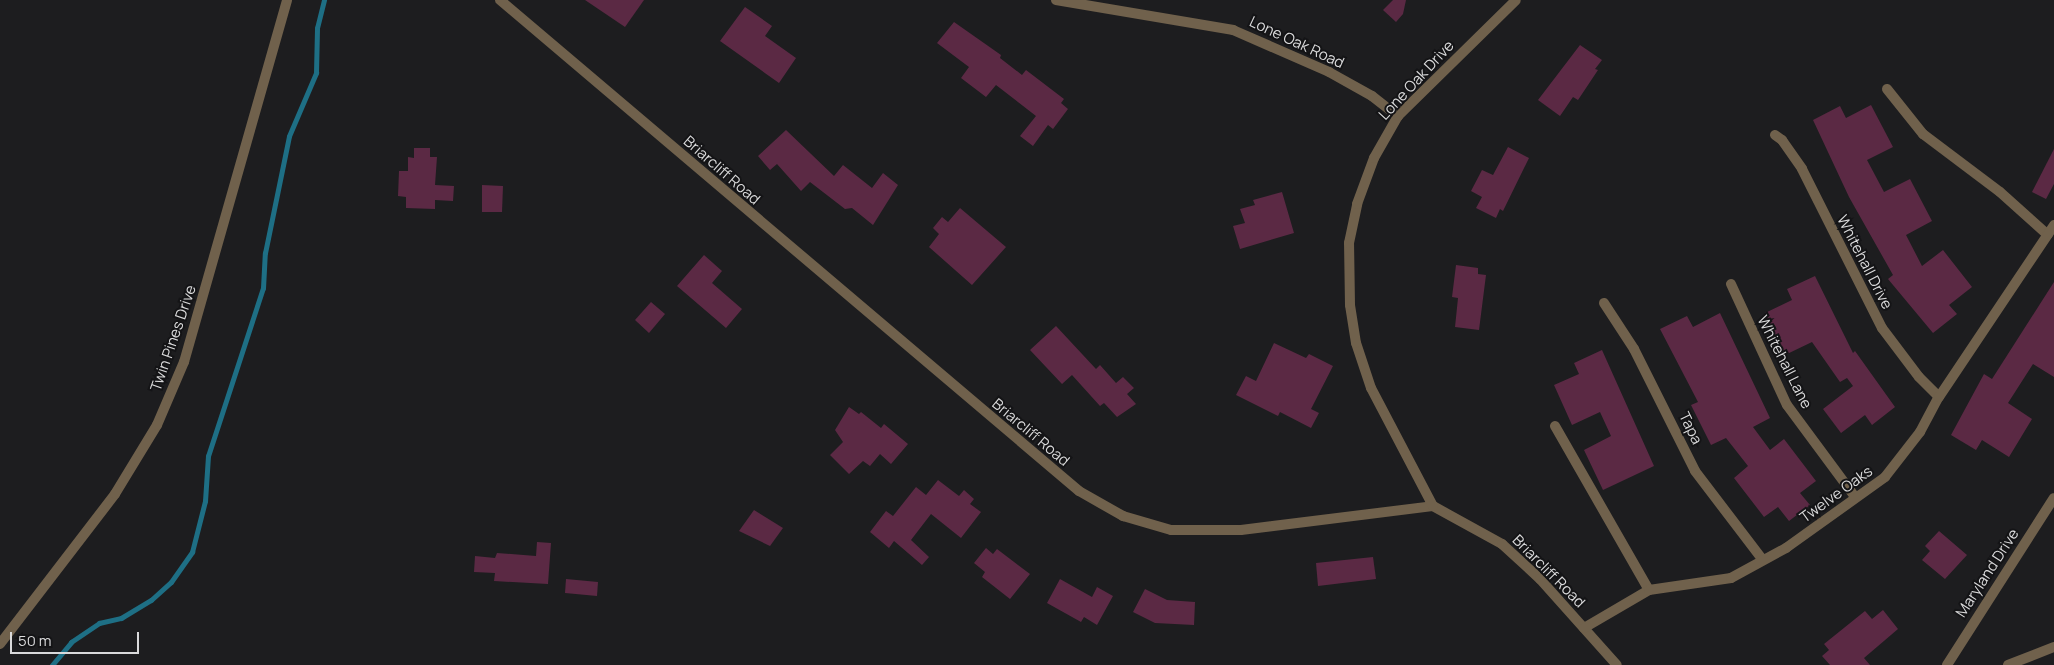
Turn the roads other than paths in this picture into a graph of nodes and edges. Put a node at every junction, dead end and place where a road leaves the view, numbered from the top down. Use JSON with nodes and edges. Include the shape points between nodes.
{"nodes":[{"id":1,"x":287,"y":0,"type":"edge"},
{"id":2,"x":500,"y":0,"type":"edge"},
{"id":3,"x":1056,"y":0,"type":"edge"},
{"id":4,"x":1516,"y":0,"type":"edge"},
{"id":5,"x":1886,"y":89,"type":"dead end"},
{"id":6,"x":1398,"y":116,"type":"junction"},
{"id":7,"x":1774,"y":135,"type":"dead end"},
{"id":8,"x":2054,"y":225,"type":"edge"},
{"id":9,"x":2048,"y":235,"type":"junction"},
{"id":10,"x":1731,"y":284,"type":"dead end"},
{"id":11,"x":1604,"y":303,"type":"dead end"},
{"id":12,"x":1939,"y":397,"type":"junction"},
{"id":13,"x":1555,"y":426,"type":"dead end"},
{"id":14,"x":1855,"y":497,"type":"junction"},
{"id":15,"x":2054,"y":498,"type":"edge"},
{"id":16,"x":1433,"y":506,"type":"junction"},
{"id":17,"x":1762,"y":559,"type":"junction"},
{"id":18,"x":1649,"y":590,"type":"junction"},
{"id":19,"x":1584,"y":628,"type":"junction"},
{"id":20,"x":0,"y":644,"type":"edge"},
{"id":21,"x":2054,"y":648,"type":"edge"},
{"id":22,"x":1617,"y":665,"type":"edge"},
{"id":23,"x":1947,"y":665,"type":"edge"},
{"id":24,"x":2008,"y":665,"type":"edge"}],
"edges":[{"from":1,"to":20,"type":"street","name":"Twin Pines Drive","via":[[184,362],[157,425],[115,494]]},
{"from":2,"to":16,"type":"street","name":"Briarcliff Road","via":[[1013,437],[1079,491],[1123,516],[1171,530],[1241,530]]},
{"from":3,"to":6,"type":"street","name":"Lone Oak Road","via":[[1233,30],[1329,72]]},
{"from":4,"to":6,"type":"street","name":"Lone Oak Drive"},
{"from":5,"to":9,"type":"street","via":[[1923,134],[2000,192]]},
{"from":6,"to":16,"type":"street","name":"Lone Oak Drive","via":[[1374,158],[1356,204],[1349,243],[1350,305],[1356,342],[1371,388]]},
{"from":7,"to":12,"type":"street","name":"Whitehall Drive","via":[[1787,146],[1802,169],[1882,328],[1919,377]]},
{"from":8,"to":9,"type":"street","name":"Twelve Oaks"},
{"from":9,"to":12,"type":"street","name":"Twelve Oaks"},
{"from":10,"to":14,"type":"street","name":"Whitehall Lane","via":[[1787,405]]},
{"from":11,"to":17,"type":"street","name":"Tapa","via":[[1634,349],[1695,471]]},
{"from":12,"to":14,"type":"street","name":"Twelve Oaks","via":[[1920,432],[1885,477]]},
{"from":13,"to":18,"type":"street"},
{"from":14,"to":17,"type":"street","name":"Twelve Oaks","via":[[1786,548]]},
{"from":15,"to":23,"type":"street","name":"Maryland Drive"},
{"from":16,"to":19,"type":"street","name":"Briarcliff Road","via":[[1502,544]]},
{"from":17,"to":18,"type":"street","name":"Twelve Oaks","via":[[1724,581],[1692,582]]},
{"from":18,"to":19,"type":"street","name":"Twelve Oaks"},
{"from":19,"to":22,"type":"street","name":"Briarcliff Road"},
{"from":21,"to":24,"type":"street"}]}
